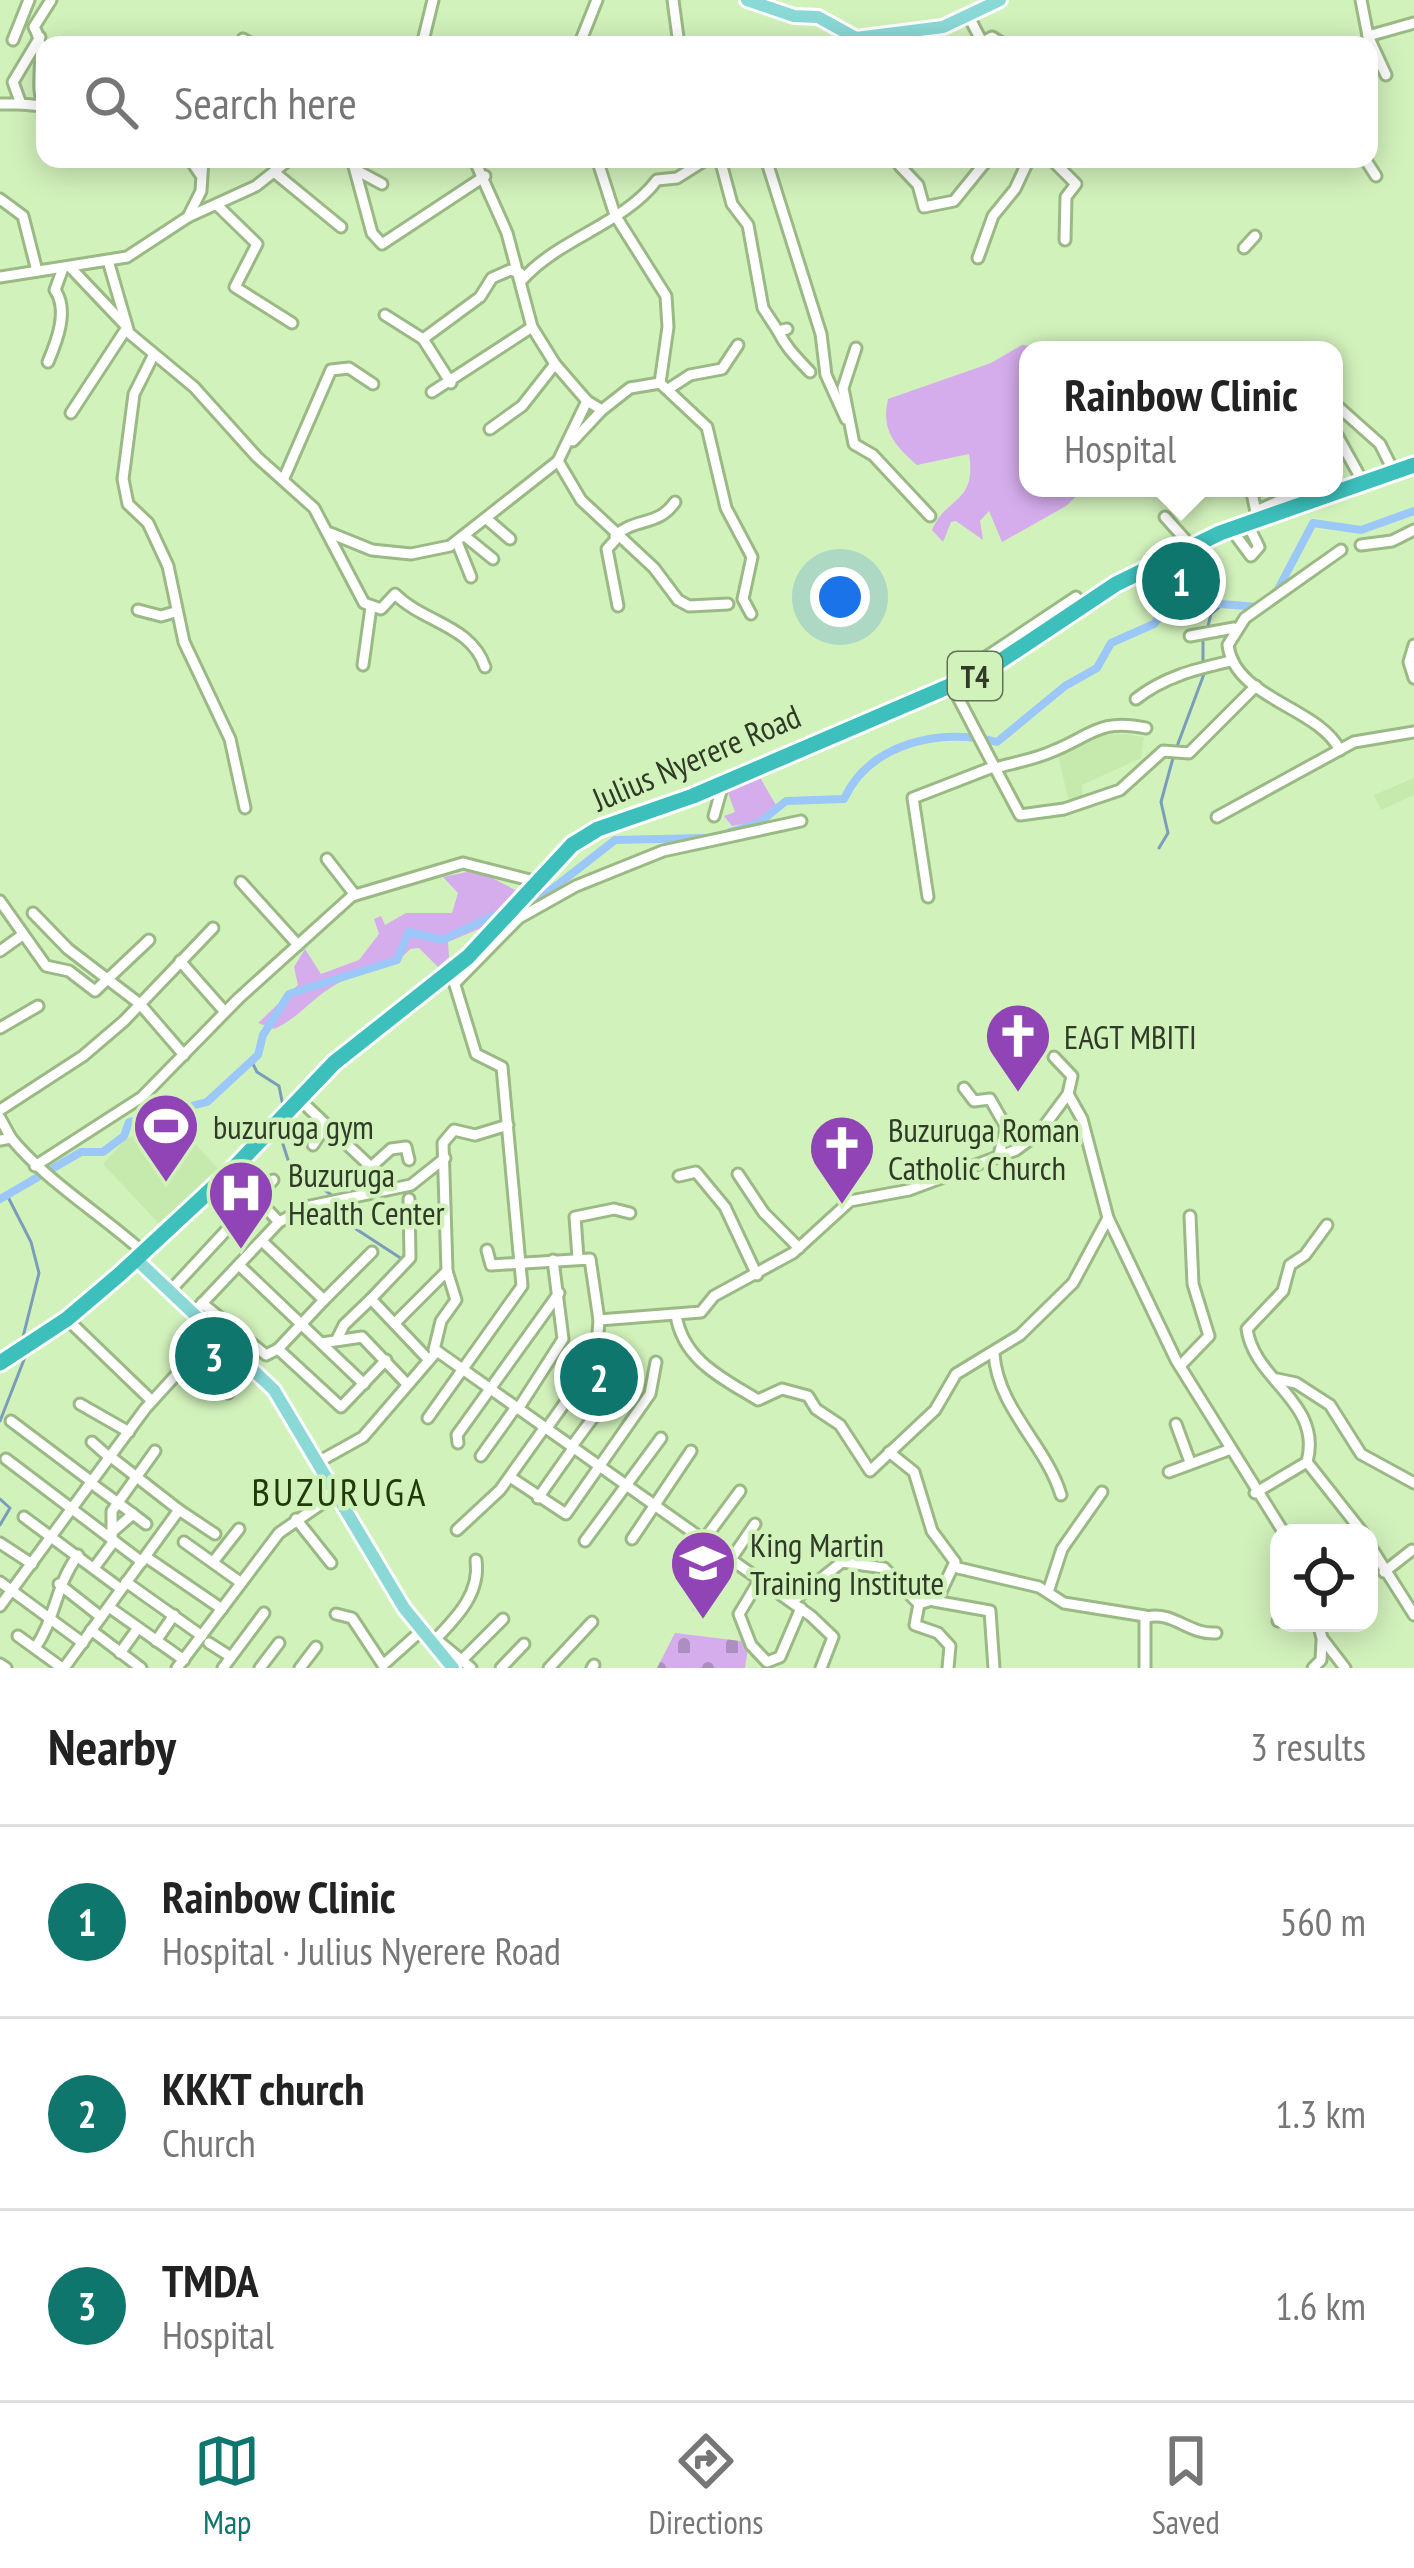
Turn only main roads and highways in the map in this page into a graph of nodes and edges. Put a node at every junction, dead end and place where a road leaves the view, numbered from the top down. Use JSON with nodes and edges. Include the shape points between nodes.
{"nodes":[{"id":1,"x":747,"y":0,"type":"edge"},
{"id":2,"x":1000,"y":0,"type":"edge"},
{"id":3,"x":845,"y":36,"type":"edge"},
{"id":4,"x":890,"y":36,"type":"edge"},
{"id":5,"x":1414,"y":465,"type":"edge"},
{"id":6,"x":1343,"y":486,"type":"edge"},
{"id":7,"x":1299,"y":497,"type":"edge"},
{"id":8,"x":139,"y":1256,"type":"junction"},
{"id":9,"x":0,"y":1363,"type":"edge"},
{"id":10,"x":462,"y":1665,"type":"edge"}],
"edges":[{"from":1,"to":3,"type":"main road","via":[[818,17]]},
{"from":2,"to":4,"type":"main road","via":[[943,27]]},
{"from":5,"to":6,"type":"highway","name":"Julius Nyerere Road","number":"T4"},
{"from":7,"to":8,"type":"highway","name":"Julius Nyerere Road","number":"T4","via":[[1076,598],[987,670],[598,829],[562,852],[454,976],[355,1045]]},
{"from":8,"to":9,"type":"highway","name":"Julius Nyerere Road","number":"T4","via":[[67,1319]]},
{"from":8,"to":10,"type":"main road","via":[[198,1308],[292,1414],[421,1631]]}]}
